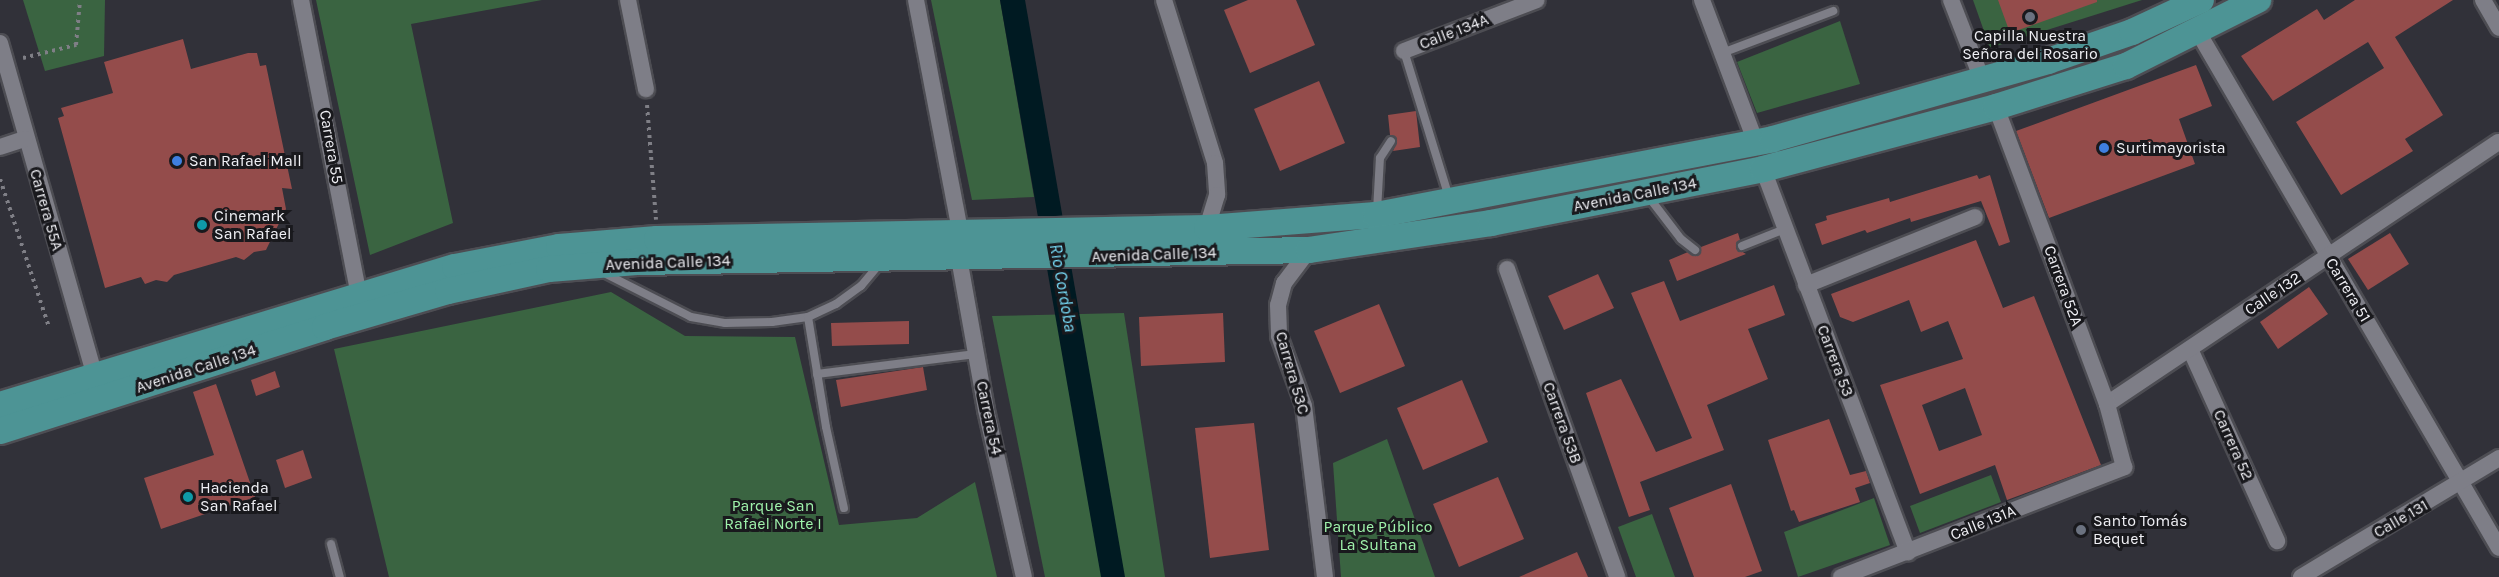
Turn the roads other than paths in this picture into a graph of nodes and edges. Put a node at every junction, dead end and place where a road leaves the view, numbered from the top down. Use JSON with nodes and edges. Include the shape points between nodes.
{"nodes":[{"id":1,"x":301,"y":0,"type":"edge"},
{"id":2,"x":628,"y":0,"type":"edge"},
{"id":3,"x":916,"y":0,"type":"edge"},
{"id":4,"x":1164,"y":0,"type":"edge"},
{"id":5,"x":1537,"y":0,"type":"edge"},
{"id":6,"x":1702,"y":0,"type":"edge"},
{"id":7,"x":1951,"y":0,"type":"edge"},
{"id":8,"x":2258,"y":0,"type":"edge"},
{"id":9,"x":2483,"y":0,"type":"edge"},
{"id":10,"x":2188,"y":3,"type":"edge"},
{"id":11,"x":1833,"y":11,"type":"dead end"},
{"id":12,"x":2499,"y":28,"type":"edge"},
{"id":13,"x":2198,"y":32,"type":"junction"},
{"id":14,"x":0,"y":43,"type":"edge"},
{"id":15,"x":1404,"y":51,"type":"joint"},
{"id":16,"x":1722,"y":53,"type":"junction"},
{"id":17,"x":1983,"y":82,"type":"junction"},
{"id":18,"x":646,"y":89,"type":"road end"},
{"id":19,"x":1996,"y":107,"type":"junction"},
{"id":20,"x":1419,"y":136,"type":"dead end"},
{"id":21,"x":1430,"y":136,"type":"junction"},
{"id":22,"x":25,"y":139,"type":"junction"},
{"id":23,"x":1391,"y":141,"type":"dead end"},
{"id":24,"x":1756,"y":142,"type":"junction"},
{"id":25,"x":2499,"y":142,"type":"edge"},
{"id":26,"x":0,"y":147,"type":"edge"},
{"id":27,"x":1763,"y":169,"type":"junction"},
{"id":28,"x":1646,"y":193,"type":"junction"},
{"id":29,"x":1450,"y":201,"type":"junction"},
{"id":30,"x":1376,"y":215,"type":"junction"},
{"id":31,"x":1975,"y":217,"type":"dead end"},
{"id":32,"x":1207,"y":228,"type":"junction"},
{"id":33,"x":1785,"y":229,"type":"junction"},
{"id":34,"x":1742,"y":246,"type":"dead end"},
{"id":35,"x":960,"y":247,"type":"junction"},
{"id":36,"x":1309,"y":250,"type":"junction"},
{"id":37,"x":1695,"y":250,"type":"dead end"},
{"id":38,"x":2328,"y":257,"type":"junction"},
{"id":39,"x":883,"y":259,"type":"junction"},
{"id":40,"x":580,"y":266,"type":"junction"},
{"id":41,"x":1507,"y":269,"type":"dead end"},
{"id":42,"x":1806,"y":285,"type":"junction"},
{"id":43,"x":359,"y":295,"type":"junction"},
{"id":44,"x":808,"y":316,"type":"junction"},
{"id":45,"x":2190,"y":349,"type":"junction"},
{"id":46,"x":976,"y":354,"type":"junction"},
{"id":47,"x":817,"y":374,"type":"junction"},
{"id":48,"x":95,"y":376,"type":"junction"},
{"id":49,"x":2107,"y":404,"type":"junction"},
{"id":50,"x":0,"y":405,"type":"edge"},
{"id":51,"x":0,"y":431,"type":"edge"},
{"id":52,"x":2499,"y":458,"type":"edge"},
{"id":53,"x":2124,"y":467,"type":"joint"},
{"id":54,"x":2463,"y":482,"type":"junction"},
{"id":55,"x":844,"y":508,"type":"dead end"},
{"id":56,"x":2277,"y":541,"type":"dead end"},
{"id":57,"x":331,"y":544,"type":"dead end"},
{"id":58,"x":2499,"y":548,"type":"edge"},
{"id":59,"x":1908,"y":553,"type":"junction"},
{"id":60,"x":1860,"y":574,"type":"edge"},
{"id":61,"x":339,"y":577,"type":"edge"},
{"id":62,"x":1024,"y":577,"type":"edge"},
{"id":63,"x":1325,"y":577,"type":"edge"},
{"id":64,"x":1617,"y":577,"type":"edge"},
{"id":65,"x":1841,"y":577,"type":"edge"},
{"id":66,"x":2301,"y":577,"type":"edge"}],
"edges":[{"from":1,"to":43,"type":"street","name":"Carrera 55"},
{"from":2,"to":18,"type":"street"},
{"from":3,"to":35,"type":"street","name":"Carrera 54"},
{"from":4,"to":32,"type":"street","via":[[1215,163],[1216,195]]},
{"from":5,"to":15,"type":"street","name":"Calle 134A"},
{"from":6,"to":16,"type":"street"},
{"from":7,"to":17,"type":"street"},
{"from":8,"to":13,"type":"main road","name":"Avenida Calle 134"},
{"from":9,"to":12,"type":"street"},
{"from":10,"to":17,"type":"main road","name":"Avenida Calle 134","via":[[2132,32]]},
{"from":11,"to":16,"type":"lane"},
{"from":13,"to":19,"type":"main road","name":"Avenida Calle 134","via":[[2126,66]]},
{"from":13,"to":38,"type":"street","name":"Carrera 51"},
{"from":14,"to":22,"type":"street","name":"Carrera 55A"},
{"from":15,"to":21,"type":"lane"},
{"from":16,"to":24,"type":"street"},
{"from":17,"to":24,"type":"main road","name":"Avenida Calle 134"},
{"from":19,"to":27,"type":"main road","name":"Avenida Calle 134"},
{"from":19,"to":49,"type":"street","name":"Carrera 52A"},
{"from":20,"to":21,"type":"lane"},
{"from":21,"to":29,"type":"lane"},
{"from":22,"to":26,"type":"street"},
{"from":22,"to":48,"type":"street","name":"Carrera 55A"},
{"from":23,"to":30,"type":"lane","via":[[1380,158]]},
{"from":24,"to":29,"type":"main road","name":"Avenida Calle 134"},
{"from":25,"to":38,"type":"street","name":"Calle 132"},
{"from":27,"to":28,"type":"main road","name":"Avenida Calle 134"},
{"from":27,"to":33,"type":"street","name":"Carrera 53"},
{"from":28,"to":36,"type":"main road","name":"Avenida Calle 134","via":[[1491,223]]},
{"from":28,"to":37,"type":"lane","via":[[1681,239]]},
{"from":29,"to":30,"type":"main road","name":"Avenida Calle 134"},
{"from":30,"to":32,"type":"main road","name":"Avenida Calle 134"},
{"from":31,"to":42,"type":"street"},
{"from":32,"to":35,"type":"main road","name":"Avenida Calle 134","via":[[1021,233]]},
{"from":33,"to":34,"type":"lane"},
{"from":33,"to":42,"type":"street","name":"Carrera 53"},
{"from":35,"to":36,"type":"main road","name":"Avenida Calle 134","via":[[1027,258]]},
{"from":35,"to":39,"type":"main road","name":"Avenida Calle 134"},
{"from":35,"to":43,"type":"main road","name":"Avenida Calle 134","via":[[657,239],[506,255]]},
{"from":35,"to":46,"type":"street","name":"Carrera 54"},
{"from":36,"to":63,"type":"street","name":"Carrera 53C","via":[[1284,283],[1279,336],[1304,406]]},
{"from":38,"to":45,"type":"street","name":"Calle 132"},
{"from":38,"to":54,"type":"street","name":"Carrera 51"},
{"from":39,"to":40,"type":"main road","name":"Avenida Calle 134"},
{"from":39,"to":44,"type":"lane","via":[[861,286],[837,304]]},
{"from":40,"to":44,"type":"lane","via":[[607,274],[691,317],[725,323]]},
{"from":40,"to":51,"type":"main road","name":"Avenida Calle 134","via":[[448,291]]},
{"from":41,"to":64,"type":"street","name":"Carrera 53B"},
{"from":42,"to":59,"type":"street","name":"Carrera 53"},
{"from":43,"to":48,"type":"main road","name":"Avenida Calle 134"},
{"from":44,"to":47,"type":"lane"},
{"from":45,"to":49,"type":"street","name":"Calle 132"},
{"from":45,"to":56,"type":"street","name":"Carrera 52"},
{"from":46,"to":47,"type":"lane"},
{"from":46,"to":62,"type":"street","name":"Carrera 54"},
{"from":47,"to":55,"type":"lane"},
{"from":48,"to":50,"type":"main road","name":"Avenida Calle 134"},
{"from":49,"to":53,"type":"street","name":"Carrera 52A"},
{"from":52,"to":54,"type":"street","name":"Calle 131"},
{"from":53,"to":59,"type":"street","name":"Calle 131A"},
{"from":54,"to":58,"type":"street","name":"Carrera 51"},
{"from":54,"to":66,"type":"street","name":"Calle 131"},
{"from":57,"to":61,"type":"lane"},
{"from":59,"to":60,"type":"street","name":"Calle 131A"},
{"from":60,"to":65,"type":"street","name":"Calle 131A"}]}
